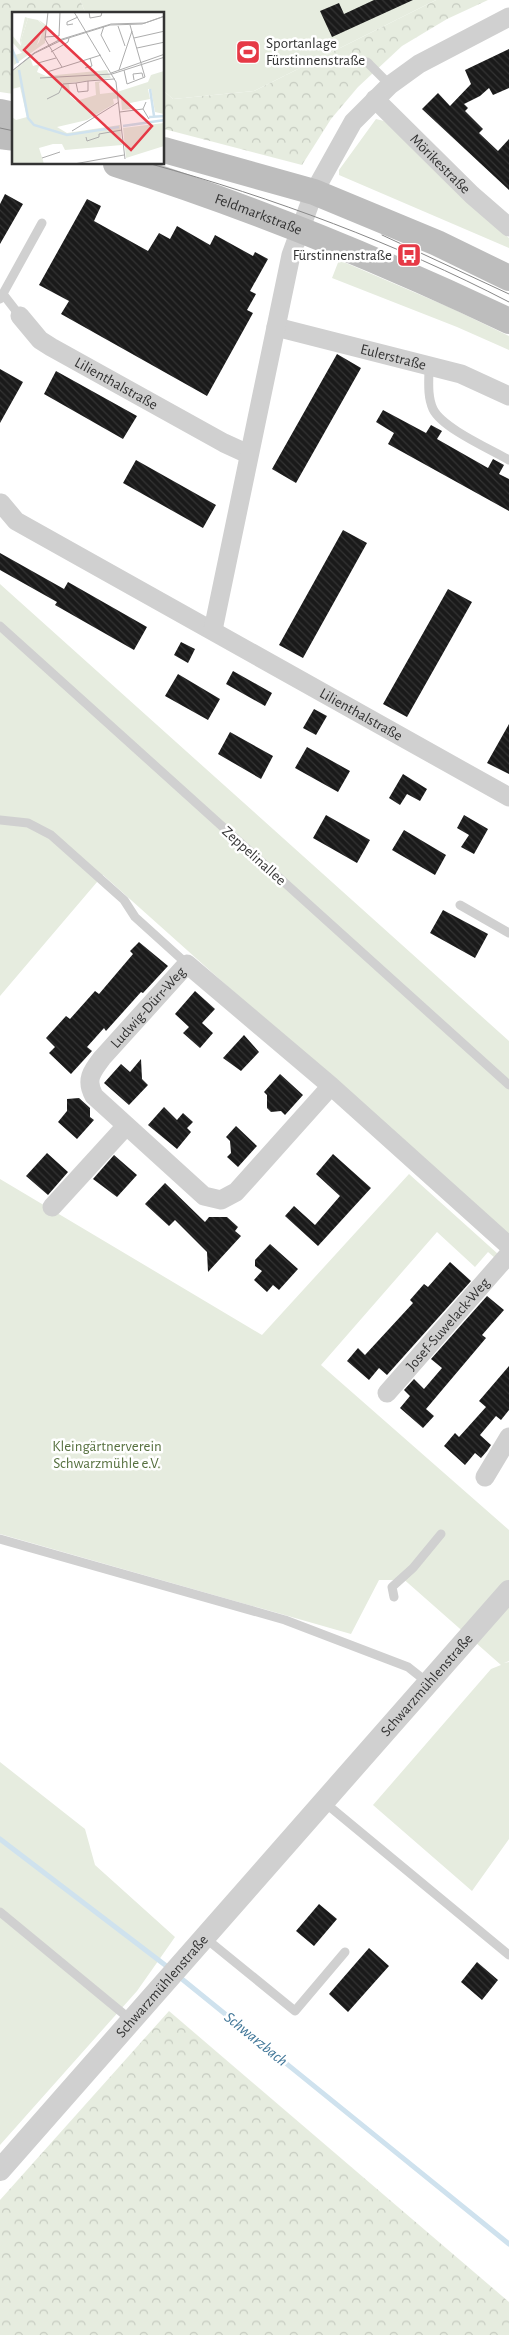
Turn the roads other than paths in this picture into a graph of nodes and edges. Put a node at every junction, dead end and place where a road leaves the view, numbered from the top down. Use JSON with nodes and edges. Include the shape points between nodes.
{"nodes":[{"id":1,"x":509,"y":17,"type":"edge"},
{"id":2,"x":367,"y":62,"type":"dead end"},
{"id":3,"x":390,"y":85,"type":"junction"},
{"id":4,"x":375,"y":100,"type":"junction"},
{"id":5,"x":165,"y":150,"type":"edge"},
{"id":6,"x":119,"y":165,"type":"edge"},
{"id":7,"x":314,"y":192,"type":"junction"},
{"id":8,"x":42,"y":223,"type":"dead end"},
{"id":9,"x":509,"y":227,"type":"edge"},
{"id":10,"x":299,"y":229,"type":"junction"},
{"id":11,"x":509,"y":278,"type":"edge"},
{"id":12,"x":1,"y":297,"type":"edge"},
{"id":13,"x":20,"y":316,"type":"joint"},
{"id":14,"x":509,"y":320,"type":"edge"},
{"id":15,"x":276,"y":327,"type":"junction"},
{"id":16,"x":429,"y":367,"type":"junction"},
{"id":17,"x":509,"y":396,"type":"edge"},
{"id":18,"x":248,"y":454,"type":"junction"},
{"id":19,"x":509,"y":460,"type":"edge"},
{"id":20,"x":1,"y":503,"type":"edge"},
{"id":21,"x":0,"y":626,"type":"edge"},
{"id":22,"x":213,"y":630,"type":"junction"},
{"id":23,"x":509,"y":797,"type":"edge"},
{"id":24,"x":0,"y":820,"type":"edge"},
{"id":25,"x":460,"y":905,"type":"dead end"},
{"id":26,"x":509,"y":933,"type":"edge"},
{"id":27,"x":187,"y":964,"type":"junction"},
{"id":28,"x":509,"y":1085,"type":"edge"},
{"id":29,"x":330,"y":1086,"type":"junction"},
{"id":30,"x":126,"y":1126,"type":"junction"},
{"id":31,"x":52,"y":1207,"type":"dead end"},
{"id":32,"x":509,"y":1246,"type":"edge"},
{"id":33,"x":509,"y":1254,"type":"edge"},
{"id":34,"x":387,"y":1393,"type":"dead end"},
{"id":35,"x":509,"y":1437,"type":"edge"},
{"id":36,"x":485,"y":1477,"type":"dead end"},
{"id":37,"x":441,"y":1534,"type":"dead end"},
{"id":38,"x":0,"y":1539,"type":"edge"},
{"id":39,"x":509,"y":1591,"type":"edge"},
{"id":40,"x":394,"y":1597,"type":"dead end"},
{"id":41,"x":428,"y":1682,"type":"junction"},
{"id":42,"x":324,"y":1801,"type":"junction"},
{"id":43,"x":0,"y":1912,"type":"edge"},
{"id":44,"x":204,"y":1937,"type":"junction"},
{"id":45,"x":345,"y":1952,"type":"dead end"},
{"id":46,"x":509,"y":1955,"type":"edge"},
{"id":47,"x":132,"y":2020,"type":"junction"},
{"id":48,"x":0,"y":2170,"type":"edge"}],
"edges":[{"from":1,"to":3,"type":"street","via":[[419,64]]},
{"from":2,"to":3,"type":"lane"},
{"from":3,"to":4,"type":"street"},
{"from":4,"to":7,"type":"street","via":[[353,122]]},
{"from":4,"to":9,"type":"street","name":"Mörikestraße"},
{"from":5,"to":7,"type":"main road"},
{"from":6,"to":10,"type":"main road","name":"Feldmarkstraße"},
{"from":7,"to":10,"type":"street"},
{"from":7,"to":11,"type":"main road","via":[[437,243]]},
{"from":8,"to":12,"type":"lane"},
{"from":10,"to":14,"type":"main road","name":"Feldmarkstraße","via":[[414,276]]},
{"from":10,"to":15,"type":"street"},
{"from":12,"to":13,"type":"lane"},
{"from":13,"to":18,"type":"street","name":"Lilienthalstraße","via":[[40,340]]},
{"from":15,"to":16,"type":"street","name":"Eulerstraße"},
{"from":15,"to":18,"type":"street"},
{"from":16,"to":17,"type":"street","name":"Eulerstraße","via":[[461,374]]},
{"from":16,"to":19,"type":"lane","via":[[429,392],[440,420]]},
{"from":18,"to":22,"type":"street"},
{"from":20,"to":22,"type":"street","name":"Lilienthalstraße","via":[[16,521]]},
{"from":21,"to":28,"type":"lane","name":"Zeppelinallee"},
{"from":22,"to":23,"type":"street","name":"Lilienthalstraße"},
{"from":24,"to":27,"type":"lane","via":[[28,823],[51,835],[124,900],[135,917]]},
{"from":25,"to":26,"type":"lane"},
{"from":27,"to":29,"type":"street","name":"Ludwig-Dürr-Weg"},
{"from":27,"to":30,"type":"street","name":"Ludwig-Dürr-Weg","via":[[91,1072],[89,1084],[94,1096]]},
{"from":29,"to":30,"type":"street","name":"Ludwig-Dürr-Weg","via":[[236,1192],[221,1200],[204,1196]]},
{"from":29,"to":32,"type":"street","name":"Ludwig-Dürr-Weg"},
{"from":30,"to":31,"type":"street"},
{"from":33,"to":34,"type":"street","name":"Josef-Suwelack-Weg"},
{"from":35,"to":36,"type":"street"},
{"from":37,"to":40,"type":"lane","via":[[413,1568],[392,1586]]},
{"from":38,"to":41,"type":"lane","via":[[285,1620],[408,1667]]},
{"from":39,"to":41,"type":"street","name":"Schwarzmühlenstraße"},
{"from":41,"to":42,"type":"street","name":"Schwarzmühlenstraße"},
{"from":42,"to":44,"type":"street","name":"Schwarzmühlenstraße"},
{"from":42,"to":46,"type":"lane"},
{"from":43,"to":47,"type":"lane"},
{"from":44,"to":45,"type":"lane","via":[[295,2010]]},
{"from":44,"to":47,"type":"street","name":"Schwarzmühlenstraße"},
{"from":47,"to":48,"type":"street","name":"Schwarzmühlenstraße"}]}
